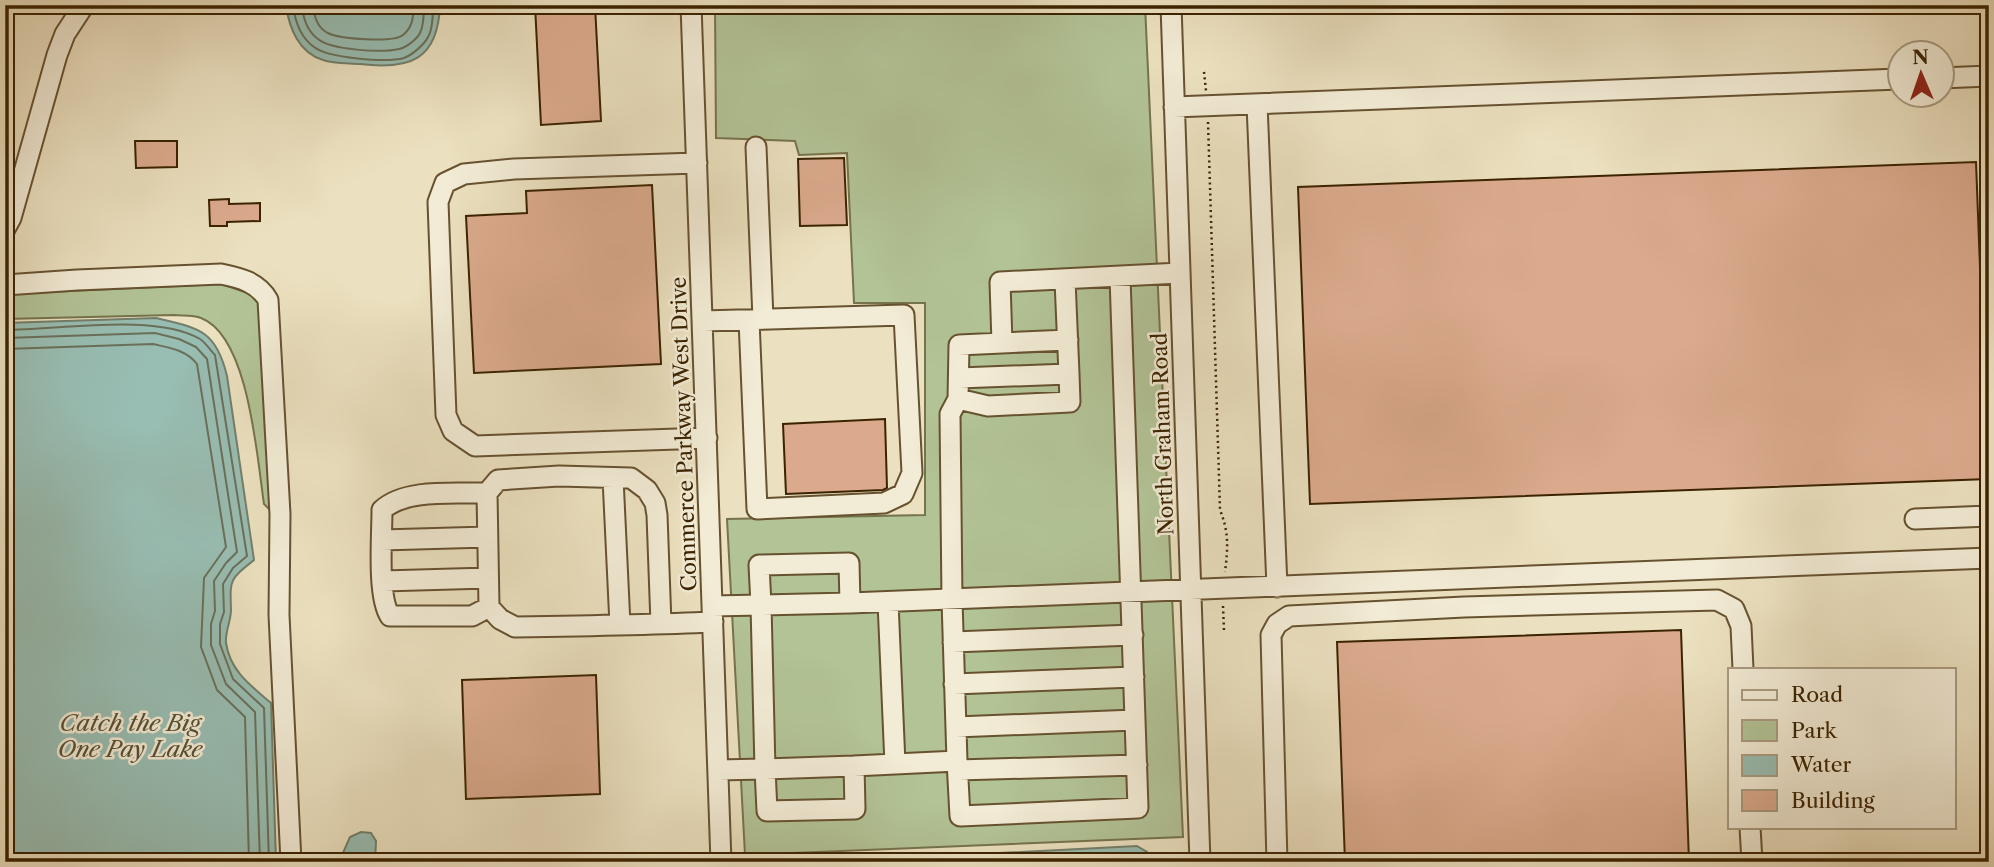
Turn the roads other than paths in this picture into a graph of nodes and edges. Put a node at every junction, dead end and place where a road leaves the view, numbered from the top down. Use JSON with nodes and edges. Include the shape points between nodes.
{"nodes":[{"id":1,"x":84,"y":5,"type":"edge"},
{"id":2,"x":691,"y":5,"type":"edge"},
{"id":3,"x":1171,"y":5,"type":"edge"},
{"id":4,"x":1989,"y":76,"type":"edge"},
{"id":5,"x":1955,"y":77,"type":"edge"},
{"id":6,"x":1885,"y":80,"type":"edge"},
{"id":7,"x":1257,"y":104,"type":"junction"},
{"id":8,"x":1174,"y":107,"type":"junction"},
{"id":9,"x":756,"y":147,"type":"dead end"},
{"id":10,"x":697,"y":163,"type":"junction"},
{"id":11,"x":5,"y":229,"type":"edge"},
{"id":12,"x":1180,"y":273,"type":"junction"},
{"id":13,"x":1120,"y":277,"type":"junction"},
{"id":14,"x":1065,"y":280,"type":"junction"},
{"id":15,"x":5,"y":285,"type":"edge"},
{"id":16,"x":756,"y":320,"type":"junction"},
{"id":17,"x":703,"y":321,"type":"junction"},
{"id":18,"x":1068,"y":340,"type":"junction"},
{"id":19,"x":1002,"y":343,"type":"junction"},
{"id":20,"x":1069,"y":374,"type":"junction"},
{"id":21,"x":959,"y":378,"type":"junction"},
{"id":22,"x":958,"y":400,"type":"junction"},
{"id":23,"x":707,"y":438,"type":"junction"},
{"id":24,"x":613,"y":478,"type":"junction"},
{"id":25,"x":487,"y":493,"type":"junction"},
{"id":26,"x":1989,"y":516,"type":"edge"},
{"id":27,"x":1915,"y":519,"type":"dead end"},
{"id":28,"x":487,"y":537,"type":"junction"},
{"id":29,"x":382,"y":540,"type":"junction"},
{"id":30,"x":1989,"y":558,"type":"edge"},
{"id":31,"x":488,"y":578,"type":"junction"},
{"id":32,"x":383,"y":581,"type":"junction"},
{"id":33,"x":1278,"y":587,"type":"junction"},
{"id":34,"x":1191,"y":590,"type":"junction"},
{"id":35,"x":1131,"y":592,"type":"junction"},
{"id":36,"x":951,"y":600,"type":"junction"},
{"id":37,"x":888,"y":602,"type":"junction"},
{"id":38,"x":850,"y":603,"type":"junction"},
{"id":39,"x":761,"y":606,"type":"junction"},
{"id":40,"x":489,"y":607,"type":"junction"},
{"id":41,"x":713,"y":614,"type":"junction"},
{"id":42,"x":662,"y":624,"type":"junction"},
{"id":43,"x":620,"y":625,"type":"junction"},
{"id":44,"x":1133,"y":635,"type":"junction"},
{"id":45,"x":953,"y":642,"type":"junction"},
{"id":46,"x":1743,"y":668,"type":"edge"},
{"id":47,"x":1134,"y":677,"type":"junction"},
{"id":48,"x":954,"y":684,"type":"junction"},
{"id":49,"x":1135,"y":720,"type":"junction"},
{"id":50,"x":956,"y":727,"type":"junction"},
{"id":51,"x":895,"y":764,"type":"junction"},
{"id":52,"x":1137,"y":765,"type":"junction"},
{"id":53,"x":854,"y":766,"type":"junction"},
{"id":54,"x":958,"y":766,"type":"junction"},
{"id":55,"x":765,"y":769,"type":"junction"},
{"id":56,"x":718,"y":770,"type":"junction"},
{"id":57,"x":1750,"y":828,"type":"edge"},
{"id":58,"x":290,"y":862,"type":"edge"},
{"id":59,"x":721,"y":862,"type":"edge"},
{"id":60,"x":1200,"y":862,"type":"edge"},
{"id":61,"x":1277,"y":862,"type":"edge"},
{"id":62,"x":1752,"y":862,"type":"edge"}],
"edges":[{"from":1,"to":11,"type":"street","via":[[61,44],[12,218]]},
{"from":2,"to":10,"type":"street","name":"Commerce Parkway West Drive"},
{"from":3,"to":8,"type":"street","name":"North Graham Road"},
{"from":4,"to":5,"type":"street"},
{"from":6,"to":7,"type":"street"},
{"from":7,"to":8,"type":"street"},
{"from":7,"to":33,"type":"street"},
{"from":8,"to":12,"type":"street","name":"North Graham Road"},
{"from":9,"to":16,"type":"street"},
{"from":10,"to":17,"type":"street","name":"Commerce Parkway West Drive"},
{"from":10,"to":23,"type":"street","via":[[464,174],[444,183],[438,202],[446,415],[453,431],[475,446]]},
{"from":12,"to":13,"type":"street"},
{"from":12,"to":34,"type":"street","name":"North Graham Road"},
{"from":13,"to":14,"type":"street"},
{"from":13,"to":35,"type":"street"},
{"from":14,"to":18,"type":"street"},
{"from":14,"to":19,"type":"street","via":[[1000,282]]},
{"from":15,"to":58,"type":"street","via":[[221,274],[254,285],[268,300],[280,514],[279,615]]},
{"from":16,"to":16,"type":"street","via":[[904,315],[912,473],[903,494],[884,503],[757,509]]},
{"from":16,"to":17,"type":"street"},
{"from":17,"to":23,"type":"street","name":"Commerce Parkway West Drive"},
{"from":18,"to":19,"type":"street"},
{"from":18,"to":20,"type":"street"},
{"from":19,"to":21,"type":"street","via":[[959,345]]},
{"from":20,"to":21,"type":"street"},
{"from":20,"to":22,"type":"street","via":[[1070,402],[988,406]]},
{"from":21,"to":22,"type":"street"},
{"from":22,"to":36,"type":"street","via":[[950,414]]},
{"from":23,"to":41,"type":"street","name":"Commerce Parkway West Drive"},
{"from":24,"to":25,"type":"street","via":[[498,480]]},
{"from":24,"to":42,"type":"street","via":[[631,478],[655,503]]},
{"from":24,"to":43,"type":"street"},
{"from":25,"to":28,"type":"street"},
{"from":25,"to":29,"type":"street","via":[[393,500],[382,510]]},
{"from":26,"to":27,"type":"street"},
{"from":28,"to":29,"type":"street"},
{"from":28,"to":31,"type":"street"},
{"from":29,"to":32,"type":"street"},
{"from":30,"to":33,"type":"street"},
{"from":31,"to":32,"type":"street"},
{"from":31,"to":40,"type":"street"},
{"from":32,"to":40,"type":"street","via":[[384,607],[390,617],[472,616]]},
{"from":33,"to":34,"type":"street"},
{"from":34,"to":35,"type":"street"},
{"from":34,"to":60,"type":"street","name":"North Graham Road"},
{"from":35,"to":36,"type":"street"},
{"from":35,"to":44,"type":"street"},
{"from":36,"to":37,"type":"street"},
{"from":36,"to":45,"type":"street"},
{"from":37,"to":38,"type":"street"},
{"from":37,"to":51,"type":"street"},
{"from":38,"to":39,"type":"street"},
{"from":38,"to":39,"type":"street","via":[[849,563],[759,565]]},
{"from":39,"to":41,"type":"street"},
{"from":39,"to":55,"type":"street"},
{"from":40,"to":43,"type":"street","via":[[514,627]]},
{"from":41,"to":42,"type":"street"},
{"from":41,"to":56,"type":"street","name":"Commerce Parkway West Drive"},
{"from":42,"to":43,"type":"street"},
{"from":44,"to":45,"type":"street"},
{"from":44,"to":47,"type":"street"},
{"from":45,"to":48,"type":"street"},
{"from":46,"to":61,"type":"street","via":[[1741,626],[1734,610],[1717,600],[1289,616],[1276,624],[1270,635]]},
{"from":47,"to":48,"type":"street"},
{"from":47,"to":49,"type":"street"},
{"from":48,"to":50,"type":"street"},
{"from":49,"to":50,"type":"street"},
{"from":49,"to":52,"type":"street"},
{"from":50,"to":54,"type":"street"},
{"from":51,"to":53,"type":"street"},
{"from":51,"to":54,"type":"street"},
{"from":52,"to":54,"type":"street"},
{"from":52,"to":54,"type":"street","via":[[1138,808],[960,816]]},
{"from":53,"to":55,"type":"street"},
{"from":53,"to":55,"type":"street","via":[[855,809],[767,811]]},
{"from":55,"to":56,"type":"street"},
{"from":56,"to":59,"type":"street","name":"Commerce Parkway West Drive"},
{"from":57,"to":62,"type":"street"}]}
